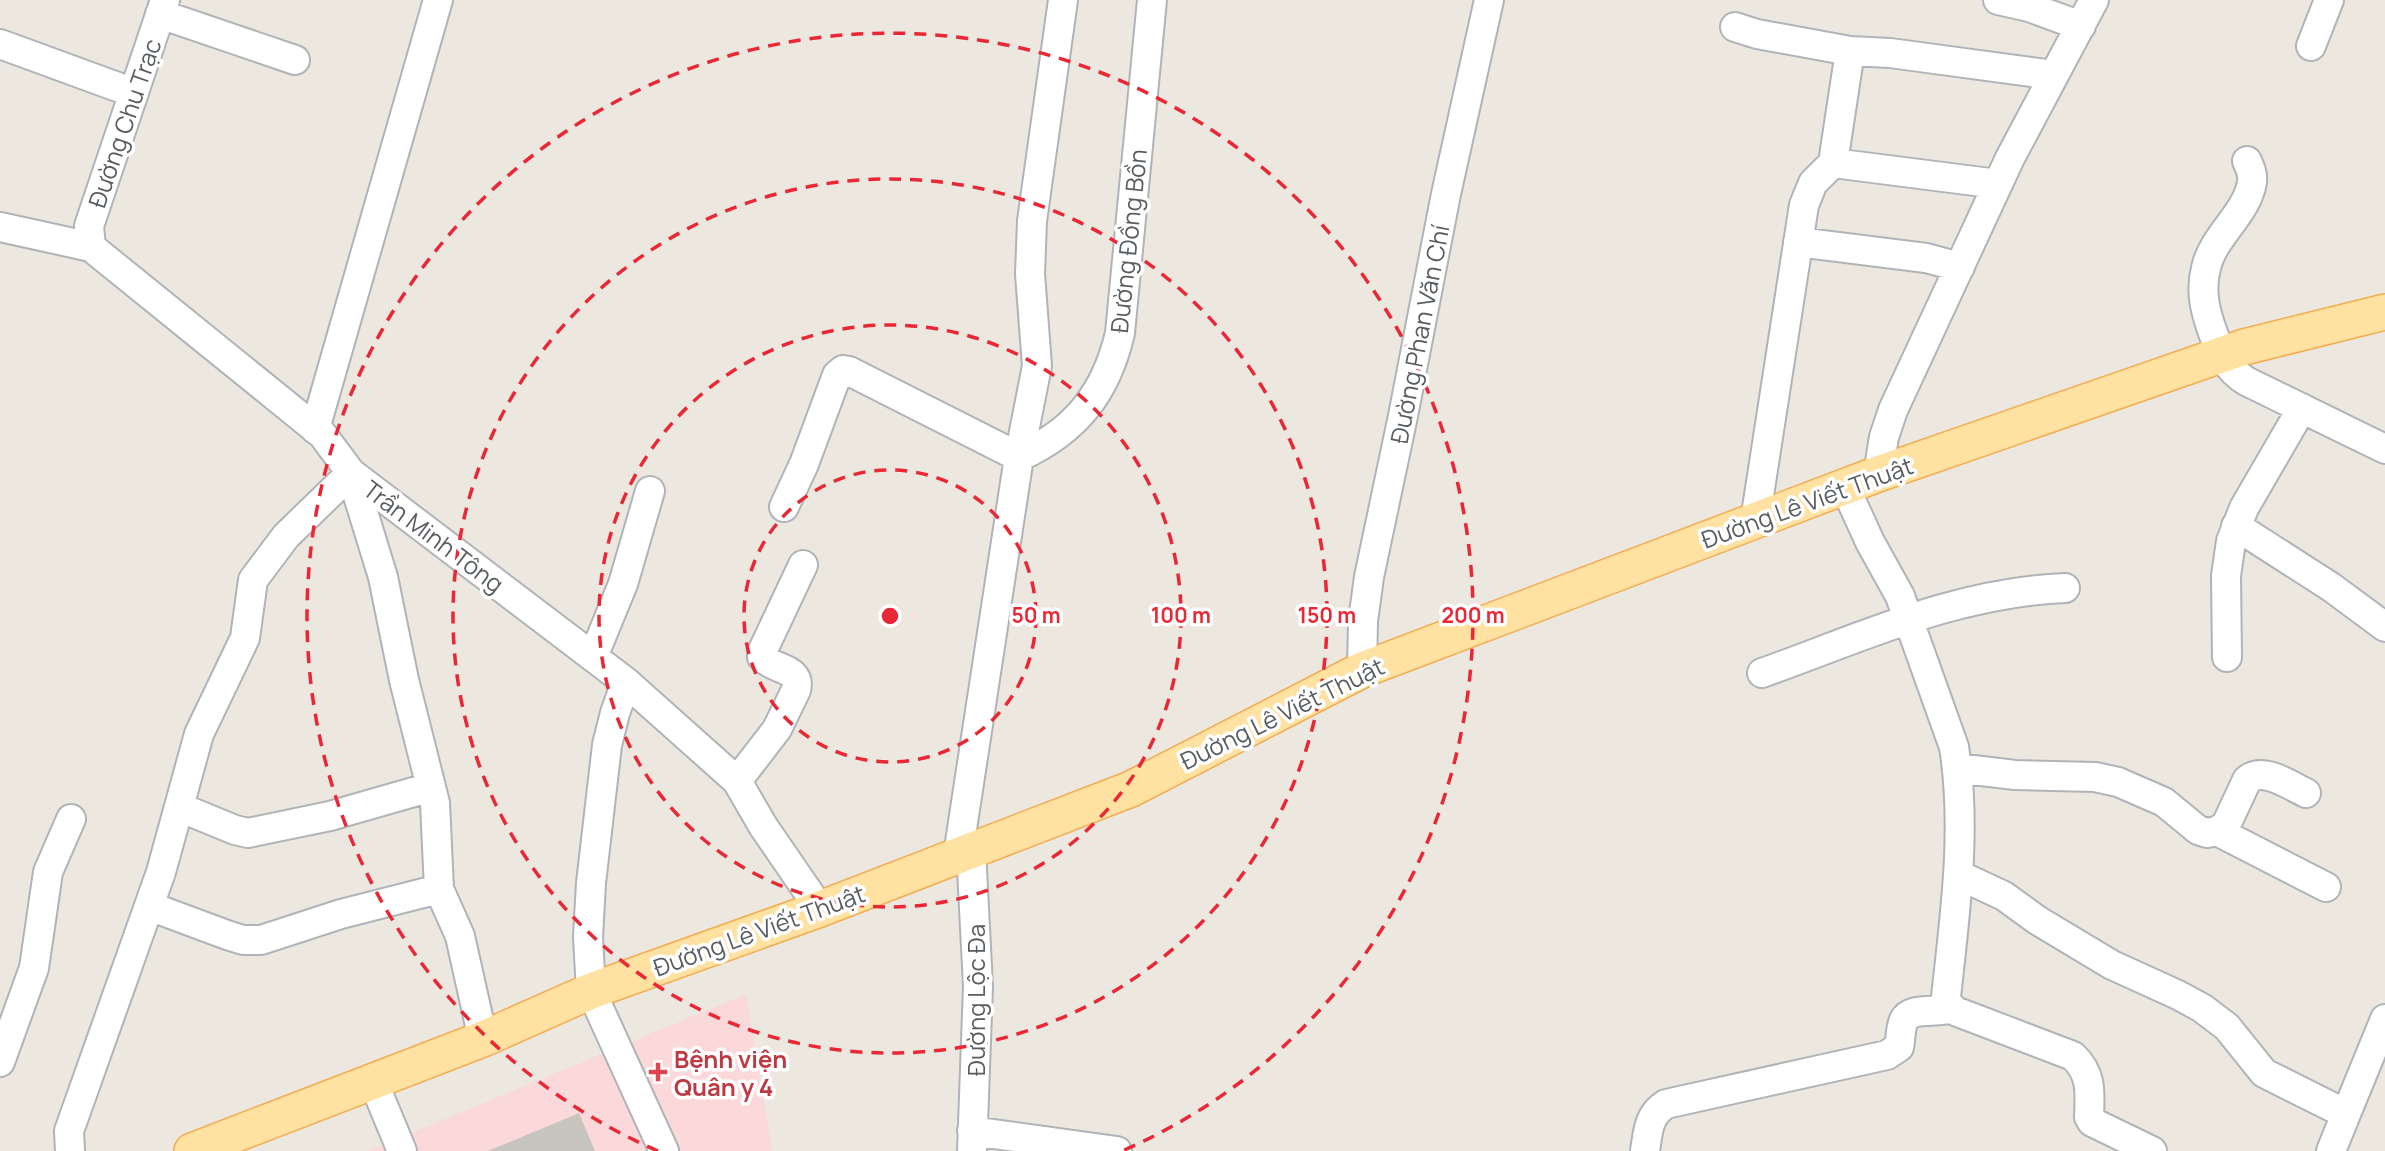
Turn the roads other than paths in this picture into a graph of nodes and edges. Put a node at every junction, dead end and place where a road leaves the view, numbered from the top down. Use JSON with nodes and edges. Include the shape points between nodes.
{"nodes":[{"id":1,"x":438,"y":0,"type":"edge"},
{"id":2,"x":1063,"y":0,"type":"edge"},
{"id":3,"x":1152,"y":0,"type":"edge"},
{"id":4,"x":1489,"y":0,"type":"edge"},
{"id":5,"x":1998,"y":0,"type":"edge"},
{"id":6,"x":2094,"y":0,"type":"edge"},
{"id":7,"x":2329,"y":0,"type":"edge"},
{"id":8,"x":163,"y":7,"type":"edge"},
{"id":9,"x":2081,"y":26,"type":"junction"},
{"id":10,"x":1735,"y":27,"type":"dead end"},
{"id":11,"x":0,"y":44,"type":"edge"},
{"id":12,"x":2312,"y":46,"type":"dead end"},
{"id":13,"x":1850,"y":51,"type":"junction"},
{"id":14,"x":295,"y":60,"type":"dead end"},
{"id":15,"x":2054,"y":75,"type":"junction"},
{"id":16,"x":134,"y":93,"type":"junction"},
{"id":17,"x":2247,"y":161,"type":"dead end"},
{"id":18,"x":1833,"y":163,"type":"junction"},
{"id":19,"x":1998,"y":184,"type":"junction"},
{"id":20,"x":0,"y":228,"type":"edge"},
{"id":21,"x":1798,"y":242,"type":"junction"},
{"id":22,"x":91,"y":247,"type":"junction"},
{"id":23,"x":1960,"y":267,"type":"junction"},
{"id":24,"x":2385,"y":312,"type":"edge"},
{"id":25,"x":2221,"y":355,"type":"junction"},
{"id":26,"x":2302,"y":408,"type":"junction"},
{"id":27,"x":316,"y":429,"type":"junction"},
{"id":28,"x":2385,"y":449,"type":"edge"},
{"id":29,"x":1019,"y":457,"type":"junction"},
{"id":30,"x":351,"y":473,"type":"junction"},
{"id":31,"x":1878,"y":474,"type":"junction"},
{"id":32,"x":1845,"y":487,"type":"junction"},
{"id":33,"x":650,"y":491,"type":"dead end"},
{"id":34,"x":784,"y":507,"type":"dead end"},
{"id":35,"x":1755,"y":521,"type":"junction"},
{"id":36,"x":2236,"y":526,"type":"junction"},
{"id":37,"x":803,"y":565,"type":"dead end"},
{"id":38,"x":2065,"y":588,"type":"dead end"},
{"id":39,"x":1908,"y":619,"type":"junction"},
{"id":40,"x":2385,"y":627,"type":"edge"},
{"id":41,"x":593,"y":657,"type":"junction"},
{"id":42,"x":2227,"y":657,"type":"dead end"},
{"id":43,"x":1362,"y":670,"type":"junction"},
{"id":44,"x":1762,"y":673,"type":"dead end"},
{"id":45,"x":626,"y":682,"type":"junction"},
{"id":46,"x":1957,"y":768,"type":"junction"},
{"id":47,"x":737,"y":781,"type":"junction"},
{"id":48,"x":431,"y":787,"type":"junction"},
{"id":49,"x":2306,"y":793,"type":"dead end"},
{"id":50,"x":180,"y":807,"type":"junction"},
{"id":51,"x":71,"y":819,"type":"dead end"},
{"id":52,"x":2217,"y":831,"type":"junction"},
{"id":53,"x":965,"y":852,"type":"junction"},
{"id":54,"x":1959,"y":875,"type":"junction"},
{"id":55,"x":2326,"y":887,"type":"dead end"},
{"id":56,"x":439,"y":889,"type":"junction"},
{"id":57,"x":149,"y":906,"type":"junction"},
{"id":58,"x":820,"y":909,"type":"junction"},
{"id":59,"x":591,"y":991,"type":"junction"},
{"id":60,"x":1951,"y":1008,"type":"junction"},
{"id":61,"x":2385,"y":1019,"type":"edge"},
{"id":62,"x":483,"y":1039,"type":"junction"},
{"id":63,"x":0,"y":1062,"type":"edge"},
{"id":64,"x":373,"y":1081,"type":"junction"},
{"id":65,"x":2346,"y":1114,"type":"junction"},
{"id":66,"x":972,"y":1141,"type":"edge"},
{"id":67,"x":660,"y":1150,"type":"edge"},
{"id":68,"x":70,"y":1151,"type":"edge"},
{"id":69,"x":192,"y":1151,"type":"edge"},
{"id":70,"x":402,"y":1151,"type":"edge"},
{"id":71,"x":1117,"y":1151,"type":"edge"},
{"id":72,"x":1645,"y":1151,"type":"edge"},
{"id":73,"x":2152,"y":1151,"type":"edge"},
{"id":74,"x":2331,"y":1151,"type":"edge"}],
"edges":[{"from":1,"to":27,"type":"street"},
{"from":2,"to":29,"type":"street","via":[[1032,221],[1030,274],[1037,366]]},
{"from":3,"to":29,"type":"street","name":"Đường Đồng Bồn","via":[[1116,350],[1104,381],[1079,416],[1046,445]]},
{"from":4,"to":43,"type":"street","name":"Đường Phan Văn Chí","via":[[1369,577]]},
{"from":5,"to":9,"type":"street"},
{"from":6,"to":9,"type":"street"},
{"from":7,"to":12,"type":"street"},
{"from":8,"to":14,"type":"street"},
{"from":8,"to":16,"type":"street","name":"Đường Chu Trạc"},
{"from":9,"to":15,"type":"street"},
{"from":10,"to":13,"type":"street"},
{"from":11,"to":16,"type":"street"},
{"from":13,"to":15,"type":"street"},
{"from":13,"to":18,"type":"street"},
{"from":15,"to":19,"type":"street"},
{"from":16,"to":22,"type":"street","name":"Đường Chu Trạc","via":[[89,226]]},
{"from":17,"to":25,"type":"street","via":[[2252,182],[2209,258],[2203,283],[2204,306]]},
{"from":18,"to":19,"type":"street"},
{"from":18,"to":21,"type":"street","via":[[1806,197]]},
{"from":19,"to":23,"type":"street"},
{"from":20,"to":22,"type":"street","name":"Trần Minh Tông"},
{"from":21,"to":23,"type":"street","via":[[1926,258]]},
{"from":21,"to":35,"type":"street"},
{"from":22,"to":27,"type":"street","name":"Trần Minh Tông"},
{"from":23,"to":31,"type":"street","via":[[1894,410]]},
{"from":24,"to":25,"type":"main road","name":"Đường Lê Viết Thuật"},
{"from":25,"to":26,"type":"street","via":[[2246,381]]},
{"from":25,"to":31,"type":"main road","name":"Đường Lê Viết Thuật"},
{"from":26,"to":28,"type":"street"},
{"from":26,"to":36,"type":"street"},
{"from":27,"to":30,"type":"street","name":"Trần Minh Tông"},
{"from":29,"to":34,"type":"street","via":[[843,370],[837,375]]},
{"from":29,"to":53,"type":"street"},
{"from":30,"to":41,"type":"street","name":"Trần Minh Tông"},
{"from":30,"to":48,"type":"street","via":[[383,577]]},
{"from":30,"to":50,"type":"street","via":[[286,536],[253,580],[245,638],[199,734]]},
{"from":31,"to":32,"type":"main road","name":"Đường Lê Viết Thuật"},
{"from":32,"to":35,"type":"main road","name":"Đường Lê Viết Thuật"},
{"from":32,"to":39,"type":"street"},
{"from":33,"to":41,"type":"street","via":[[623,584]]},
{"from":35,"to":43,"type":"main road","name":"Đường Lê Viết Thuật"},
{"from":36,"to":40,"type":"street"},
{"from":36,"to":42,"type":"street","via":[[2226,567]]},
{"from":37,"to":47,"type":"street","via":[[762,652],[766,662],[796,677],[796,690],[777,729]]},
{"from":38,"to":39,"type":"street","via":[[1992,595]]},
{"from":39,"to":44,"type":"street"},
{"from":39,"to":46,"type":"street","via":[[1950,732]]},
{"from":41,"to":45,"type":"street","name":"Trần Minh Tông"},
{"from":43,"to":53,"type":"main road","name":"Đường Lê Viết Thuật","via":[[1131,789]]},
{"from":45,"to":47,"type":"street","name":"Trần Minh Tông"},
{"from":45,"to":59,"type":"street","via":[[607,745],[588,937]]},
{"from":46,"to":52,"type":"street","via":[[2118,782],[2164,802],[2198,830]]},
{"from":46,"to":54,"type":"street"},
{"from":47,"to":58,"type":"street","name":"Trần Minh Tông"},
{"from":48,"to":50,"type":"street","via":[[330,816],[248,833]]},
{"from":48,"to":56,"type":"street"},
{"from":49,"to":52,"type":"street","via":[[2264,774],[2253,775],[2227,825]]},
{"from":50,"to":57,"type":"street"},
{"from":51,"to":63,"type":"street","via":[[48,873],[34,968]]},
{"from":52,"to":55,"type":"street"},
{"from":53,"to":58,"type":"main road","name":"Đường Lê Viết Thuật"},
{"from":53,"to":66,"type":"street","name":"Đường Lộc Đa","via":[[978,986]]},
{"from":54,"to":60,"type":"street","via":[[1946,997]]},
{"from":54,"to":65,"type":"street","via":[[2004,896],[2112,965],[2202,1008],[2227,1027],[2264,1073]]},
{"from":56,"to":57,"type":"street","via":[[261,940],[243,940]]},
{"from":56,"to":62,"type":"street","via":[[460,936]]},
{"from":57,"to":68,"type":"street","via":[[69,1131]]},
{"from":58,"to":59,"type":"main road","name":"Đường Lê Viết Thuật"},
{"from":59,"to":62,"type":"main road","name":"Đường Lê Viết Thuật"},
{"from":59,"to":67,"type":"street"},
{"from":60,"to":72,"type":"street","via":[[1908,1014],[1899,1047],[1887,1055],[1666,1104],[1652,1118]]},
{"from":60,"to":73,"type":"street","via":[[2073,1056],[2089,1078],[2092,1122]]},
{"from":61,"to":65,"type":"street"},
{"from":62,"to":64,"type":"main road","name":"Đường Lê Viết Thuật"},
{"from":64,"to":69,"type":"main road","name":"Đường Lê Viết Thuật"},
{"from":64,"to":70,"type":"street"},
{"from":65,"to":74,"type":"street"},
{"from":66,"to":71,"type":"street"}]}
